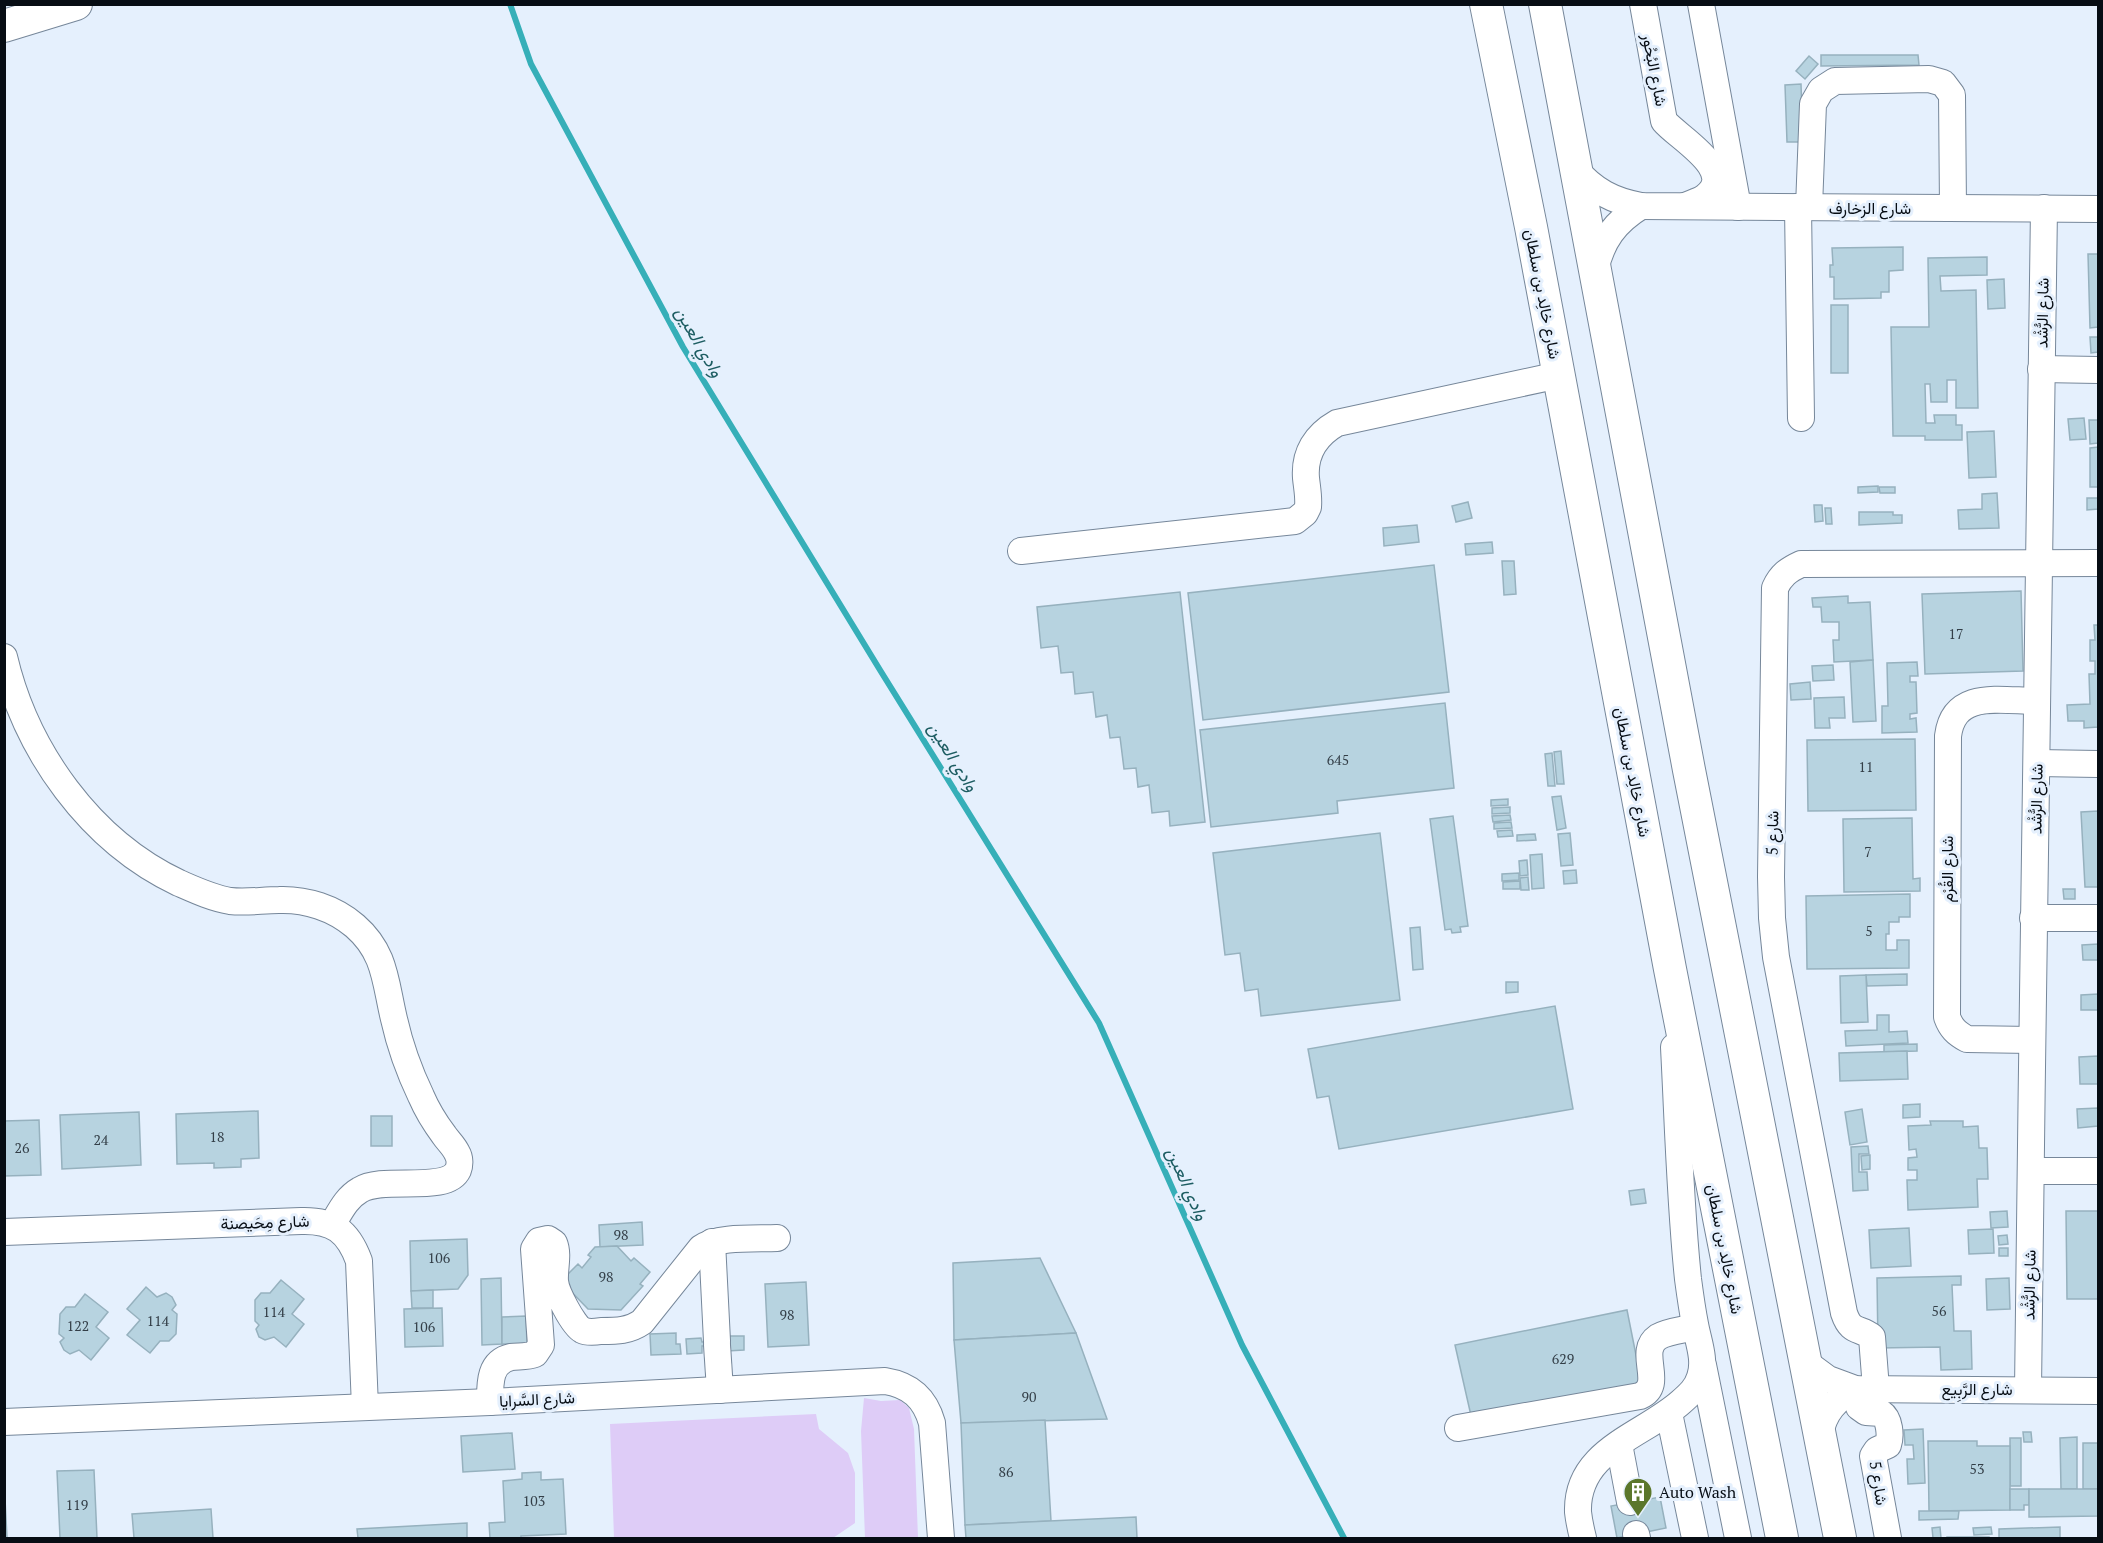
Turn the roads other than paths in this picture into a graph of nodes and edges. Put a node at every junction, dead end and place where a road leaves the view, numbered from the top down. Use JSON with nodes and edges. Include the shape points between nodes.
{"nodes":[{"id":1,"x":76,"y":4,"type":"edge"},
{"id":2,"x":1486,"y":4,"type":"edge"},
{"id":3,"x":1545,"y":4,"type":"edge"},
{"id":4,"x":1643,"y":4,"type":"edge"},
{"id":5,"x":1701,"y":4,"type":"edge"},
{"id":6,"x":4,"y":26,"type":"edge"},
{"id":7,"x":1722,"y":122,"type":"junction"},
{"id":8,"x":1672,"y":130,"type":"junction"},
{"id":9,"x":1575,"y":169,"type":"junction"},
{"id":10,"x":1641,"y":206,"type":"junction"},
{"id":11,"x":1685,"y":206,"type":"junction"},
{"id":12,"x":1737,"y":207,"type":"junction"},
{"id":13,"x":1804,"y":207,"type":"junction"},
{"id":14,"x":1953,"y":208,"type":"junction"},
{"id":15,"x":2044,"y":208,"type":"junction"},
{"id":16,"x":2098,"y":209,"type":"edge"},
{"id":17,"x":1595,"y":270,"type":"junction"},
{"id":18,"x":2041,"y":369,"type":"junction"},
{"id":19,"x":2098,"y":370,"type":"edge"},
{"id":20,"x":1559,"y":375,"type":"junction"},
{"id":21,"x":1801,"y":418,"type":"dead end"},
{"id":22,"x":1022,"y":550,"type":"dead end"},
{"id":23,"x":2098,"y":563,"type":"edge"},
{"id":24,"x":2039,"y":564,"type":"junction"},
{"id":25,"x":4,"y":657,"type":"edge"},
{"id":26,"x":2037,"y":701,"type":"junction"},
{"id":27,"x":2037,"y":763,"type":"junction"},
{"id":28,"x":2098,"y":764,"type":"edge"},
{"id":29,"x":2033,"y":918,"type":"junction"},
{"id":30,"x":2098,"y":918,"type":"edge"},
{"id":31,"x":1670,"y":969,"type":"junction"},
{"id":32,"x":2031,"y":1040,"type":"junction"},
{"id":33,"x":2031,"y":1171,"type":"junction"},
{"id":34,"x":2098,"y":1172,"type":"edge"},
{"id":35,"x":332,"y":1225,"type":"junction"},
{"id":36,"x":4,"y":1232,"type":"edge"},
{"id":37,"x":777,"y":1238,"type":"dead end"},
{"id":38,"x":712,"y":1242,"type":"junction"},
{"id":39,"x":1695,"y":1327,"type":"junction"},
{"id":40,"x":1805,"y":1362,"type":"junction"},
{"id":41,"x":1703,"y":1364,"type":"junction"},
{"id":42,"x":1866,"y":1389,"type":"junction"},
{"id":43,"x":720,"y":1390,"type":"junction"},
{"id":44,"x":2028,"y":1390,"type":"junction"},
{"id":45,"x":2098,"y":1391,"type":"edge"},
{"id":46,"x":490,"y":1402,"type":"junction"},
{"id":47,"x":365,"y":1407,"type":"junction"},
{"id":48,"x":1669,"y":1413,"type":"junction"},
{"id":49,"x":4,"y":1422,"type":"edge"},
{"id":50,"x":1458,"y":1428,"type":"dead end"},
{"id":51,"x":1820,"y":1434,"type":"junction"},
{"id":52,"x":1618,"y":1444,"type":"junction"},
{"id":53,"x":1630,"y":1502,"type":"dead end"},
{"id":54,"x":941,"y":1539,"type":"edge"},
{"id":55,"x":1583,"y":1539,"type":"edge"},
{"id":56,"x":1695,"y":1539,"type":"edge"},
{"id":57,"x":1738,"y":1539,"type":"edge"},
{"id":58,"x":1782,"y":1539,"type":"edge"},
{"id":59,"x":1840,"y":1539,"type":"edge"},
{"id":60,"x":1888,"y":1539,"type":"edge"}],
"edges":[{"from":1,"to":6,"type":"main road"},
{"from":2,"to":20,"type":"main road","name":"شارع خالِد بن سلطان"},
{"from":3,"to":9,"type":"main road"},
{"from":4,"to":8,"type":"street","name":"شارع البُحُور","via":[[1664,121]]},
{"from":5,"to":7,"type":"street"},
{"from":7,"to":8,"type":"street","via":[[1698,133]]},
{"from":7,"to":12,"type":"street"},
{"from":8,"to":11,"type":"street","name":"شارع البُحُور","via":[[1708,159],[1714,171],[1713,185],[1706,197]]},
{"from":9,"to":10,"type":"street","name":"شارع الزخارف","via":[[1611,199]]},
{"from":9,"to":17,"type":"main road"},
{"from":10,"to":11,"type":"street","name":"شارع الزخارف"},
{"from":10,"to":17,"type":"street","via":[[1621,220],[1605,239]]},
{"from":11,"to":12,"type":"street","name":"شارع الزخارف"},
{"from":12,"to":13,"type":"street","name":"شارع الزخارف"},
{"from":13,"to":14,"type":"street","name":"شارع الزخارف"},
{"from":13,"to":14,"type":"street","via":[[1813,104],[1821,90],[1843,80],[1929,79],[1943,83],[1952,95]]},
{"from":13,"to":21,"type":"street"},
{"from":14,"to":15,"type":"street","name":"شارع الزخارف"},
{"from":15,"to":16,"type":"street","name":"شارع الزخارف"},
{"from":15,"to":18,"type":"street","name":"شارع الرُّشْد"},
{"from":17,"to":40,"type":"main road"},
{"from":18,"to":19,"type":"street"},
{"from":18,"to":24,"type":"street","name":"شارع الرُّشْد"},
{"from":20,"to":22,"type":"street","via":[[1337,423],[1326,429],[1312,446],[1306,466],[1308,507],[1295,521]]},
{"from":20,"to":31,"type":"main road","name":"شارع خالِد بن سلطان"},
{"from":23,"to":24,"type":"street","name":"شارع 5"},
{"from":24,"to":26,"type":"street","name":"شارع الرُّشْد"},
{"from":24,"to":42,"type":"street","name":"شارع 5","via":[[1801,564],[1780,577],[1775,588],[1771,877],[1776,957],[1844,1313],[1850,1326],[1872,1337]]},
{"from":25,"to":35,"type":"street","via":[[17,701],[43,755],[78,804],[126,850],[168,878],[211,896],[245,902],[295,900],[327,908],[355,926],[381,960],[410,1072],[428,1111],[456,1151],[459,1168],[453,1177],[442,1182],[385,1183],[360,1189]]},
{"from":26,"to":27,"type":"street","name":"شارع الرُّشْد"},
{"from":26,"to":32,"type":"street","name":"شارع القُرْم","via":[[1977,701],[1965,705],[1955,713],[1948,736],[1947,1017],[1951,1027],[1967,1039]]},
{"from":27,"to":28,"type":"street"},
{"from":27,"to":29,"type":"street","name":"شارع الرُّشْد"},
{"from":29,"to":30,"type":"street"},
{"from":29,"to":32,"type":"street","name":"شارع الرُّشْد"},
{"from":31,"to":39,"type":"street","via":[[1684,1234]]},
{"from":31,"to":58,"type":"main road","name":"شارع خالِد بن سلطان"},
{"from":32,"to":33,"type":"street","name":"شارع الرُّشْد"},
{"from":33,"to":34,"type":"street"},
{"from":33,"to":44,"type":"street","name":"شارع الرُّشْد"},
{"from":35,"to":36,"type":"street","name":"شارع مِحَيصنة","via":[[317,1220]]},
{"from":35,"to":47,"type":"street","name":"شارع مِحَيصنة","via":[[354,1246],[359,1261]]},
{"from":37,"to":38,"type":"street"},
{"from":38,"to":43,"type":"street"},
{"from":38,"to":46,"type":"street","via":[[701,1248],[642,1322],[621,1331],[589,1332],[578,1327],[559,1294],[554,1243],[539,1240],[534,1249],[541,1345],[535,1354],[506,1358],[495,1368]]},
{"from":39,"to":41,"type":"street"},
{"from":39,"to":50,"type":"street","via":[[1654,1341],[1648,1356],[1652,1384],[1640,1396]]},
{"from":40,"to":42,"type":"street","name":"شارع الرَّبِيع","via":[[1828,1379]]},
{"from":40,"to":51,"type":"main road"},
{"from":41,"to":48,"type":"street","via":[[1693,1391]]},
{"from":41,"to":57,"type":"street"},
{"from":42,"to":44,"type":"street","name":"شارع الرَّبِيع"},
{"from":42,"to":51,"type":"street","via":[[1838,1399]]},
{"from":42,"to":60,"type":"street","name":"شارع 5","via":[[1858,1398],[1859,1407],[1881,1413],[1887,1420],[1890,1442],[1873,1456]]},
{"from":43,"to":46,"type":"street","name":"شارع السَّرايا"},
{"from":43,"to":54,"type":"street","name":"شارع السَّرايا","via":[[885,1381],[914,1392],[932,1423]]},
{"from":44,"to":45,"type":"street","name":"شارع الرَّبِيع"},
{"from":46,"to":47,"type":"street","name":"شارع السَّرايا"},
{"from":47,"to":49,"type":"street","name":"شارع السَّرايا"},
{"from":48,"to":52,"type":"street"},
{"from":48,"to":56,"type":"street"},
{"from":51,"to":59,"type":"main road"},
{"from":52,"to":53,"type":"street"},
{"from":52,"to":55,"type":"street","via":[[1592,1465],[1584,1480],[1578,1514]]}]}
